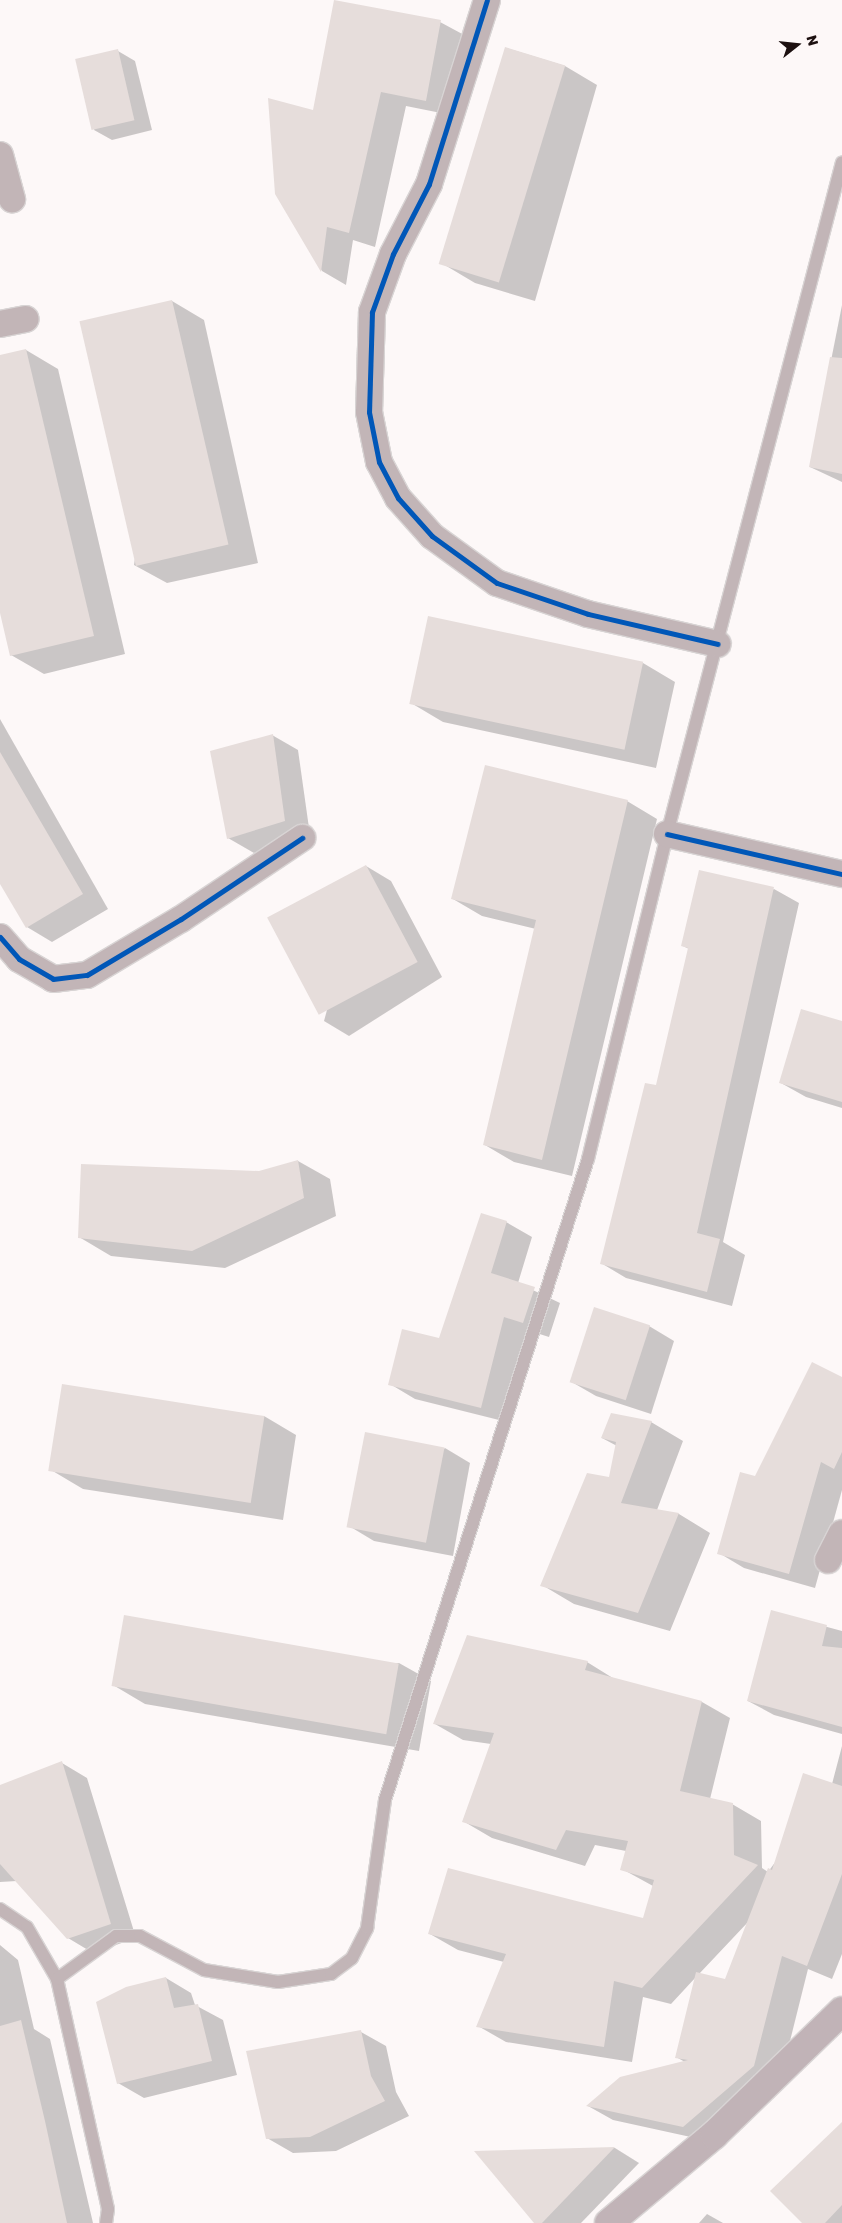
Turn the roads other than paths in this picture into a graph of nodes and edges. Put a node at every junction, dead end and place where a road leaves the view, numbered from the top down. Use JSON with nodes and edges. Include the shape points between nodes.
{"nodes":[{"id":1,"x":487,"y":0,"type":"edge"},
{"id":2,"x":0,"y":155,"type":"edge"},
{"id":3,"x":842,"y":162,"type":"edge"},
{"id":4,"x":12,"y":199,"type":"dead end"},
{"id":5,"x":26,"y":319,"type":"dead end"},
{"id":6,"x":0,"y":324,"type":"edge"},
{"id":7,"x":718,"y":644,"type":"junction"},
{"id":8,"x":667,"y":834,"type":"junction"},
{"id":9,"x":302,"y":838,"type":"dead end"},
{"id":10,"x":842,"y":874,"type":"edge"},
{"id":11,"x":0,"y":937,"type":"edge"},
{"id":12,"x":842,"y":1533,"type":"edge"},
{"id":13,"x":828,"y":1560,"type":"dead end"},
{"id":14,"x":0,"y":1909,"type":"edge"},
{"id":15,"x":57,"y":1979,"type":"junction"},
{"id":16,"x":842,"y":2010,"type":"edge"},
{"id":17,"x":106,"y":2223,"type":"edge"},
{"id":18,"x":609,"y":2223,"type":"edge"}],
"edges":[{"from":1,"to":7,"type":"street","via":[[429,184],[393,254],[372,312],[369,412],[379,462],[398,498],[432,536],[497,582],[588,614]]},
{"from":2,"to":4,"type":"street"},
{"from":3,"to":7,"type":"lane"},
{"from":5,"to":6,"type":"street"},
{"from":7,"to":8,"type":"lane"},
{"from":8,"to":10,"type":"street"},
{"from":8,"to":15,"type":"lane","via":[[588,1159],[385,1800],[367,1928],[352,1958],[331,1974],[278,1982],[204,1970],[140,1936],[116,1936]]},
{"from":9,"to":11,"type":"street","via":[[182,919],[87,974],[53,979],[19,959]]},
{"from":12,"to":13,"type":"street"},
{"from":14,"to":15,"type":"lane","via":[[27,1927]]},
{"from":15,"to":17,"type":"lane","via":[[108,2209]]},
{"from":16,"to":18,"type":"main road","via":[[714,2135]]}]}
